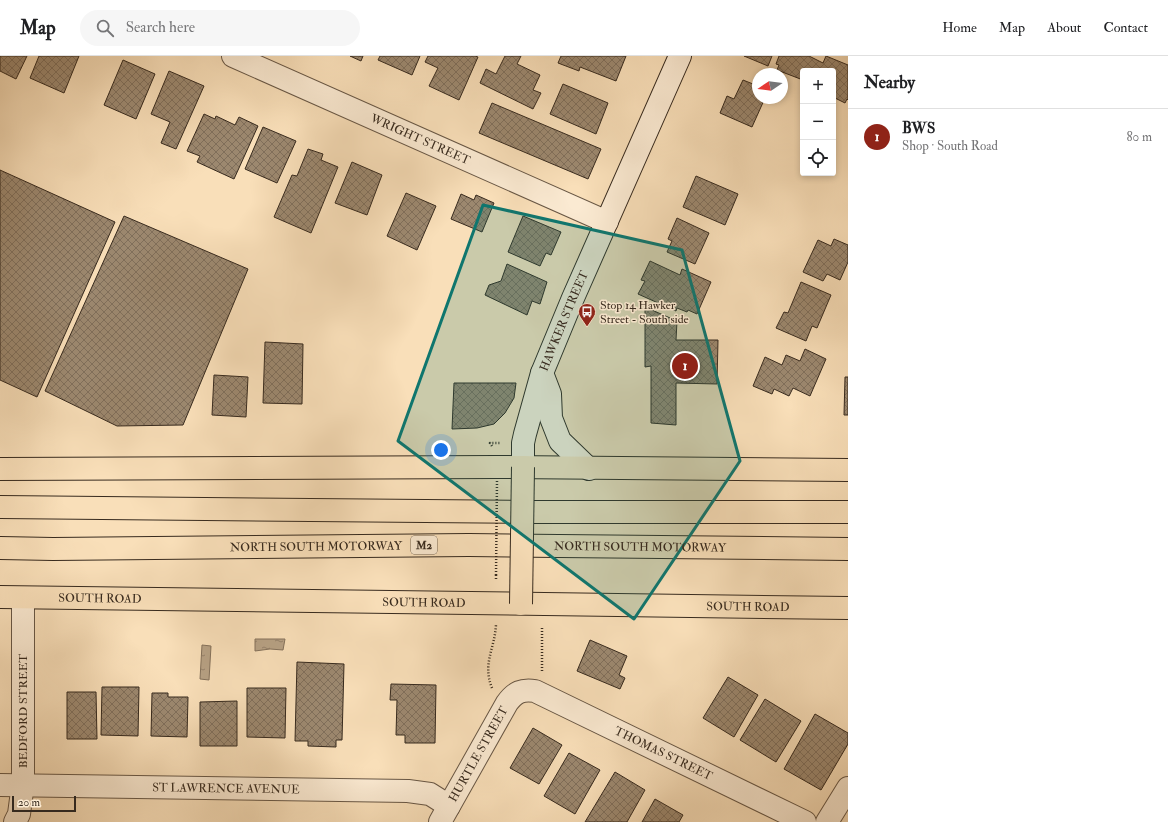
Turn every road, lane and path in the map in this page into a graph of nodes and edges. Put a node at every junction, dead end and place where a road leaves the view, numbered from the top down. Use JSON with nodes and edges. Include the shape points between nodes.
{"nodes":[{"id":1,"x":233,"y":56,"type":"edge"},
{"id":2,"x":680,"y":56,"type":"edge"},
{"id":3,"x":607,"y":222,"type":"junction"},
{"id":4,"x":542,"y":373,"type":"junction"},
{"id":5,"x":523,"y":467,"type":"junction"},
{"id":6,"x":0,"y":469,"type":"edge"},
{"id":7,"x":589,"y":469,"type":"junction"},
{"id":8,"x":848,"y":470,"type":"edge"},
{"id":9,"x":496,"y":480,"type":"dead end"},
{"id":10,"x":0,"y":507,"type":"edge"},
{"id":11,"x":848,"y":512,"type":"edge"},
{"id":12,"x":0,"y":548,"type":"edge"},
{"id":13,"x":848,"y":549,"type":"edge"},
{"id":14,"x":496,"y":575,"type":"dead end"},
{"id":15,"x":0,"y":598,"type":"edge"},
{"id":16,"x":23,"y":598,"type":"junction"},
{"id":17,"x":521,"y":604,"type":"junction"},
{"id":18,"x":848,"y":608,"type":"edge"},
{"id":19,"x":496,"y":617,"type":"dead end"},
{"id":20,"x":542,"y":624,"type":"dead end"},
{"id":21,"x":529,"y":691,"type":"junction"},
{"id":22,"x":504,"y":709,"type":"junction"},
{"id":23,"x":23,"y":784,"type":"junction"},
{"id":24,"x":0,"y":785,"type":"edge"},
{"id":25,"x":848,"y":788,"type":"edge"},
{"id":26,"x":444,"y":814,"type":"edge"},
{"id":27,"x":15,"y":822,"type":"edge"},
{"id":28,"x":805,"y":822,"type":"edge"},
{"id":29,"x":827,"y":822,"type":"edge"}],
"edges":[{"from":1,"to":3,"type":"street","name":"WRIGHT STREET"},
{"from":2,"to":3,"type":"street","name":"HAWKER STREET"},
{"from":3,"to":4,"type":"street","name":"HAWKER STREET"},
{"from":4,"to":5,"type":"street","name":"HAWKER STREET","via":[[525,434]]},
{"from":4,"to":7,"type":"street","via":[[550,394],[551,418],[560,441]]},
{"from":5,"to":6,"type":"main road"},
{"from":5,"to":7,"type":"main road"},
{"from":5,"to":17,"type":"main road","name":"HAWKER STREET","bridge":true},
{"from":7,"to":8,"type":"main road"},
{"from":9,"to":14,"type":"path","bridge":true},
{"from":10,"to":11,"type":"main road"},
{"from":12,"to":13,"type":"main road","name":"NORTH SOUTH MOTORWAY","number":"M2","via":[[469,545]]},
{"from":15,"to":16,"type":"main road","name":"SOUTH ROAD"},
{"from":16,"to":17,"type":"main road","name":"SOUTH ROAD"},
{"from":16,"to":23,"type":"street","name":"BEDFORD STREET"},
{"from":17,"to":18,"type":"main road","name":"SOUTH ROAD"},
{"from":19,"to":22,"type":"path","via":[[488,677]]},
{"from":20,"to":21,"type":"path","via":[[542,675]]},
{"from":21,"to":22,"type":"street","name":"HURTLE STREET","via":[[516,693]]},
{"from":21,"to":28,"type":"street","name":"THOMAS STREET"},
{"from":22,"to":26,"type":"street","name":"HURTLE STREET"},
{"from":23,"to":24,"type":"street","name":"ST LAWRENCE AVENUE"},
{"from":23,"to":26,"type":"street","name":"ST LAWRENCE AVENUE","via":[[408,791],[430,794]]},
{"from":23,"to":27,"type":"street","name":"BEDFORD STREET","via":[[19,814]]},
{"from":25,"to":29,"type":"street"}]}
